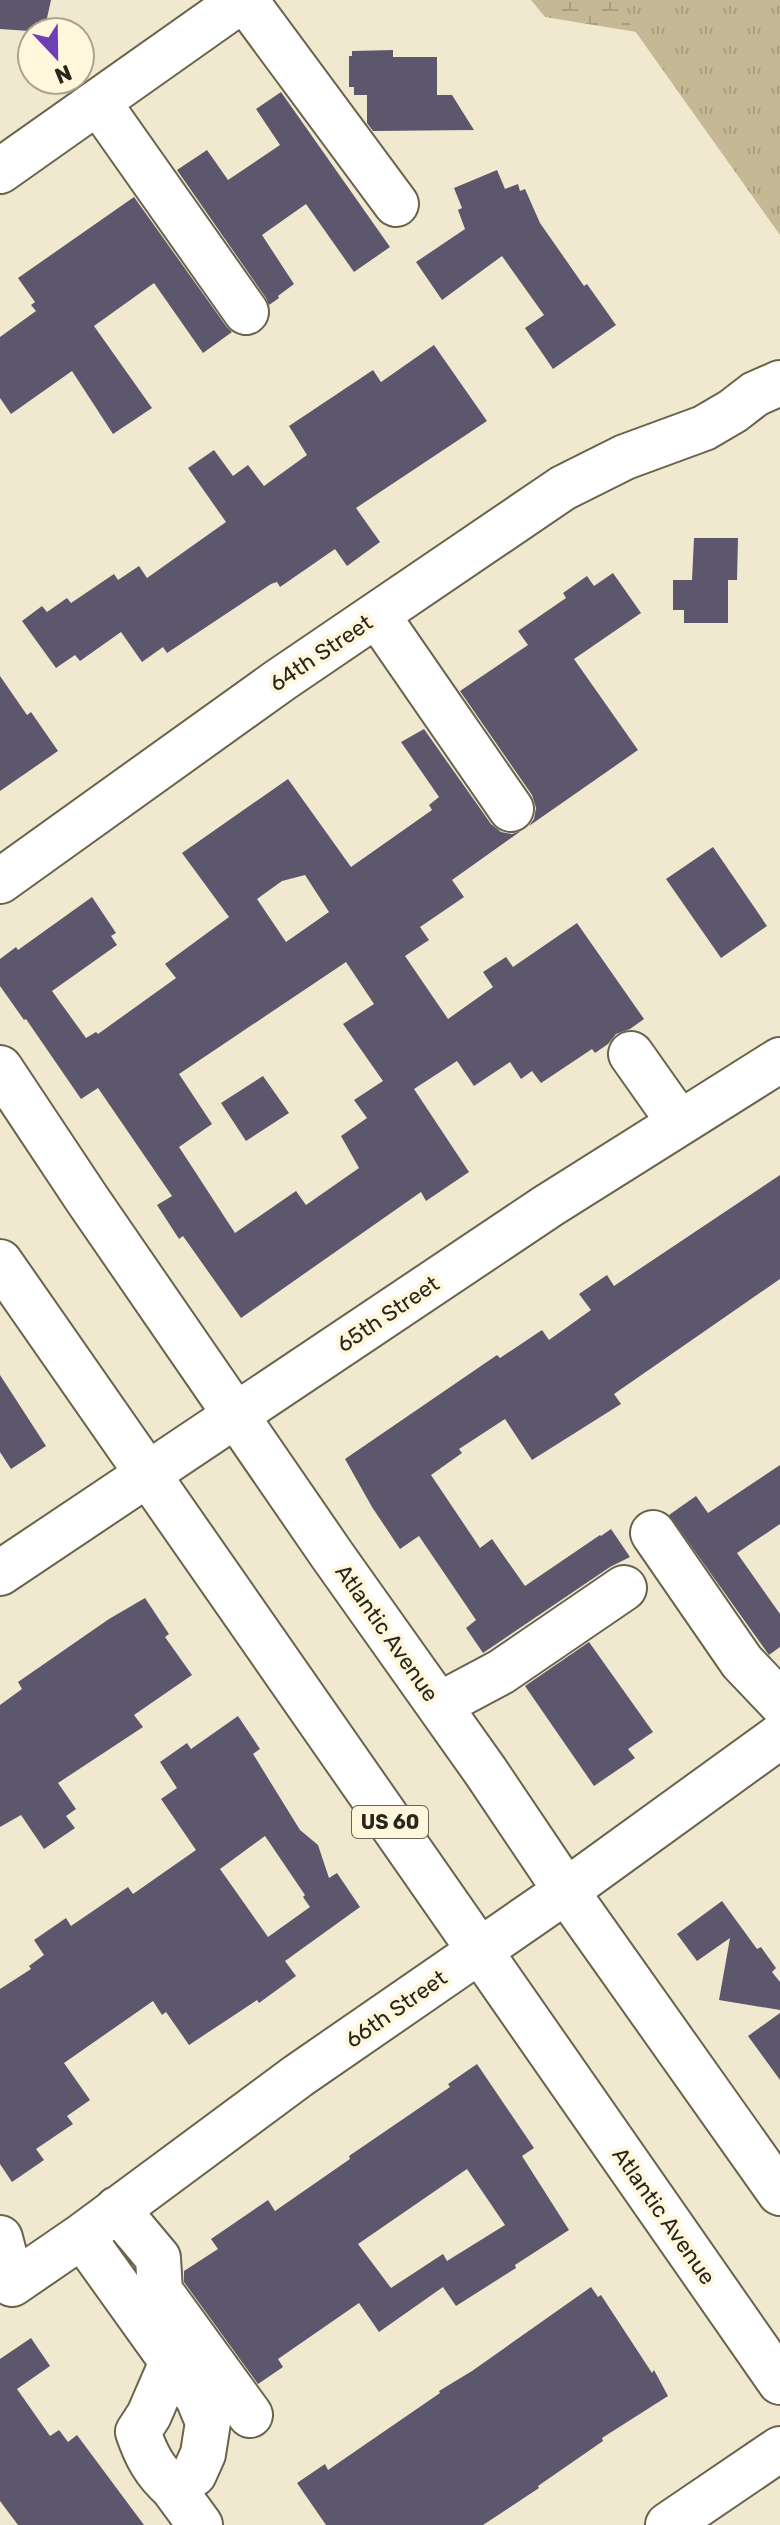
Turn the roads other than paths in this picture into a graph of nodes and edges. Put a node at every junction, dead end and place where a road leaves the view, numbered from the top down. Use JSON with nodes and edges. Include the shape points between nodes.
{"nodes":[{"id":1,"x":244,"y":0,"type":"edge"},
{"id":2,"x":98,"y":102,"type":"junction"},
{"id":3,"x":0,"y":171,"type":"edge"},
{"id":4,"x":396,"y":204,"type":"dead end"},
{"id":5,"x":246,"y":312,"type":"dead end"},
{"id":6,"x":780,"y":383,"type":"edge"},
{"id":7,"x":377,"y":615,"type":"junction"},
{"id":8,"x":511,"y":809,"type":"dead end"},
{"id":9,"x":0,"y":881,"type":"edge"},
{"id":10,"x":631,"y":1054,"type":"dead end"},
{"id":11,"x":780,"y":1060,"type":"edge"},
{"id":12,"x":0,"y":1068,"type":"edge"},
{"id":13,"x":679,"y":1122,"type":"junction"},
{"id":14,"x":0,"y":1262,"type":"edge"},
{"id":15,"x":238,"y":1416,"type":"junction"},
{"id":16,"x":148,"y":1475,"type":"junction"},
{"id":17,"x":653,"y":1533,"type":"dead end"},
{"id":18,"x":0,"y":1573,"type":"edge"},
{"id":19,"x":624,"y":1588,"type":"dead end"},
{"id":20,"x":780,"y":1702,"type":"edge"},
{"id":21,"x":439,"y":1705,"type":"junction"},
{"id":22,"x":780,"y":1736,"type":"edge"},
{"id":23,"x":566,"y":1891,"type":"junction"},
{"id":24,"x":480,"y":1951,"type":"junction"},
{"id":25,"x":780,"y":2193,"type":"edge"},
{"id":26,"x":117,"y":2209,"type":"junction"},
{"id":27,"x":82,"y":2236,"type":"junction"},
{"id":28,"x":0,"y":2238,"type":"edge"},
{"id":29,"x":172,"y":2362,"type":"junction"},
{"id":30,"x":780,"y":2382,"type":"edge"},
{"id":31,"x":250,"y":2415,"type":"dead end"},
{"id":32,"x":780,"y":2449,"type":"edge"},
{"id":33,"x":173,"y":2488,"type":"junction"},
{"id":34,"x":200,"y":2525,"type":"edge"},
{"id":35,"x":668,"y":2525,"type":"edge"}],
"edges":[{"from":1,"to":2,"type":"main road"},
{"from":1,"to":4,"type":"main road"},
{"from":2,"to":3,"type":"main road"},
{"from":2,"to":5,"type":"main road"},
{"from":6,"to":7,"type":"main road","name":"64th Street","via":[[704,428],[625,457],[563,488]]},
{"from":7,"to":8,"type":"main road"},
{"from":7,"to":9,"type":"main road","name":"64th Street"},
{"from":10,"to":13,"type":"main road"},
{"from":11,"to":13,"type":"main road","name":"65th Street"},
{"from":12,"to":15,"type":"main road","name":"Atlantic Avenue"},
{"from":13,"to":15,"type":"main road","name":"65th Street"},
{"from":14,"to":16,"type":"main road","name":"Atlantic Avenue","number":"US 60"},
{"from":15,"to":16,"type":"main road","name":"65th Street"},
{"from":15,"to":21,"type":"main road","name":"Atlantic Avenue"},
{"from":16,"to":18,"type":"main road","name":"65th Street"},
{"from":16,"to":24,"type":"main road","name":"Atlantic Avenue","number":"US 60"},
{"from":17,"to":20,"type":"main road","via":[[742,1662]]},
{"from":19,"to":21,"type":"main road","via":[[501,1672]]},
{"from":21,"to":23,"type":"main road","name":"Atlantic Avenue"},
{"from":22,"to":23,"type":"main road","name":"66th Street"},
{"from":23,"to":24,"type":"main road","name":"66th Street"},
{"from":23,"to":25,"type":"main road","name":"Atlantic Avenue"},
{"from":24,"to":26,"type":"main road","name":"66th Street"},
{"from":24,"to":30,"type":"main road","name":"Atlantic Avenue","number":"US 60"},
{"from":26,"to":27,"type":"main road","name":"66th Street"},
{"from":26,"to":31,"type":"main road","via":[[158,2258],[160,2291]]},
{"from":27,"to":28,"type":"main road","name":"66th Street","via":[[12,2284]]},
{"from":27,"to":29,"type":"main road"},
{"from":29,"to":33,"type":"main road","via":[[138,2432],[145,2454]]},
{"from":29,"to":33,"type":"main road","via":[[208,2422],[194,2474]]},
{"from":32,"to":35,"type":"main road"},
{"from":33,"to":34,"type":"main road"}]}
